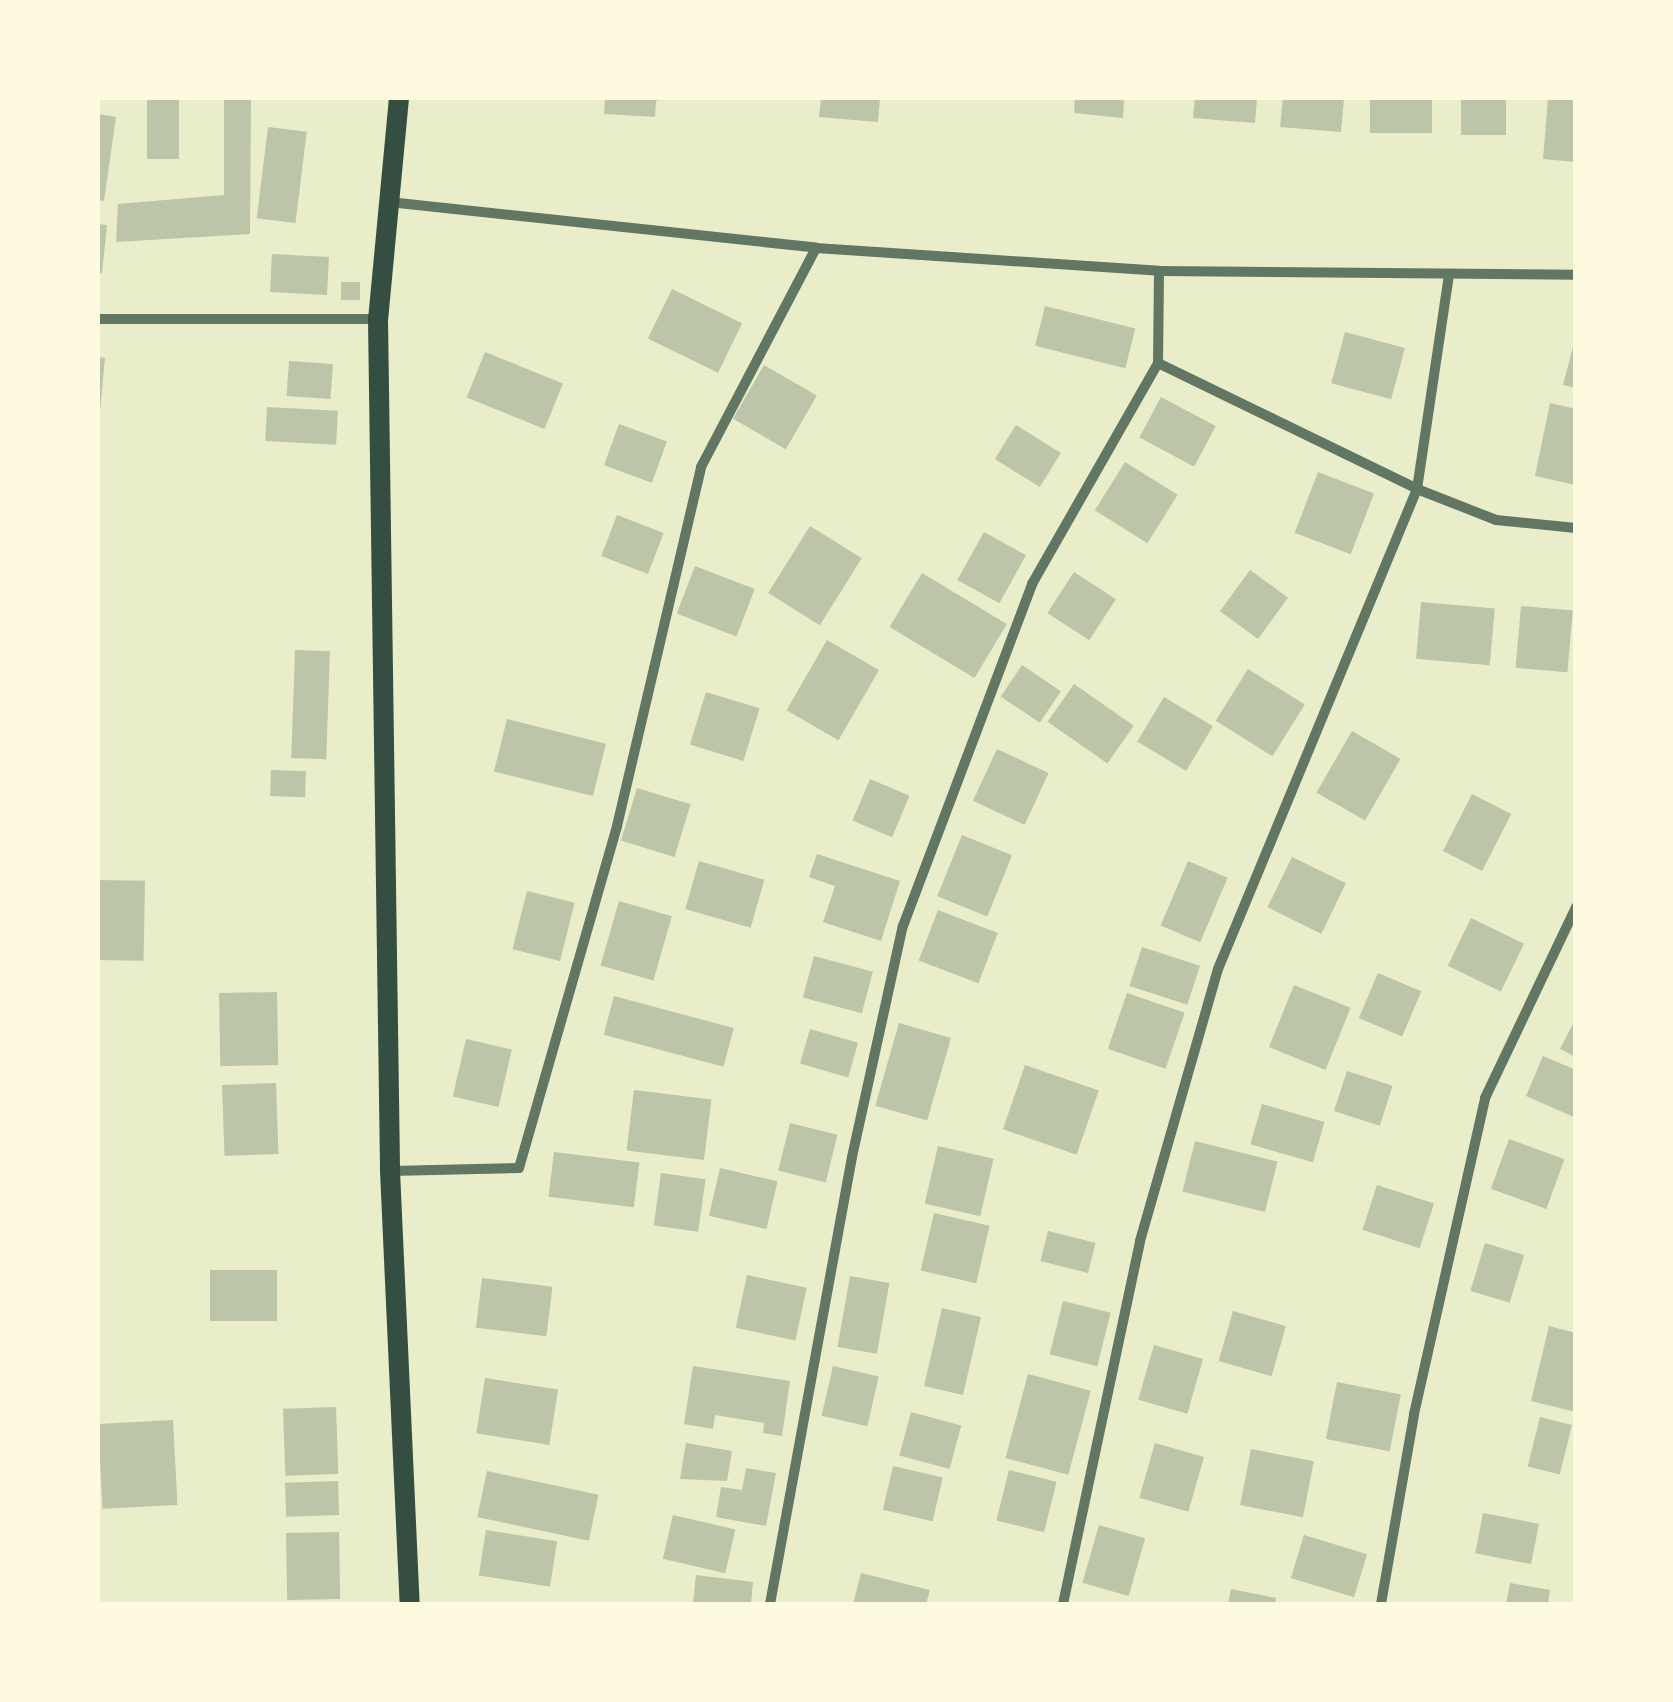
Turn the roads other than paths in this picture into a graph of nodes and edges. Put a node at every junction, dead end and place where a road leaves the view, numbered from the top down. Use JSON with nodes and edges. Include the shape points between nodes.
{"nodes":[{"id":1,"x":399,"y":98,"type":"edge"},
{"id":2,"x":388,"y":202,"type":"junction"},
{"id":3,"x":816,"y":248,"type":"junction"},
{"id":4,"x":1159,"y":272,"type":"junction"},
{"id":5,"x":1449,"y":274,"type":"junction"},
{"id":6,"x":1576,"y":274,"type":"edge"},
{"id":7,"x":98,"y":319,"type":"edge"},
{"id":8,"x":378,"y":319,"type":"junction"},
{"id":9,"x":1158,"y":363,"type":"junction"},
{"id":10,"x":1417,"y":490,"type":"junction"},
{"id":11,"x":1576,"y":528,"type":"edge"},
{"id":12,"x":1576,"y":908,"type":"edge"},
{"id":13,"x":390,"y":1171,"type":"junction"},
{"id":14,"x":410,"y":1604,"type":"edge"},
{"id":15,"x":770,"y":1604,"type":"edge"},
{"id":16,"x":1062,"y":1604,"type":"edge"},
{"id":17,"x":1381,"y":1604,"type":"edge"}],
"edges":[{"from":1,"to":2,"type":"main road"},
{"from":2,"to":3,"type":"street"},
{"from":2,"to":8,"type":"main road"},
{"from":3,"to":4,"type":"street"},
{"from":3,"to":13,"type":"street","via":[[701,467],[617,826],[519,1168]]},
{"from":4,"to":5,"type":"street"},
{"from":4,"to":9,"type":"street"},
{"from":5,"to":6,"type":"street"},
{"from":5,"to":10,"type":"street"},
{"from":7,"to":8,"type":"street"},
{"from":8,"to":13,"type":"main road"},
{"from":9,"to":10,"type":"street"},
{"from":9,"to":15,"type":"street","via":[[1032,584],[903,926],[852,1157]]},
{"from":10,"to":11,"type":"street","via":[[1496,520]]},
{"from":10,"to":16,"type":"street","via":[[1218,968],[1140,1241]]},
{"from":12,"to":17,"type":"street","via":[[1486,1098],[1414,1414]]},
{"from":13,"to":14,"type":"main road"}]}
